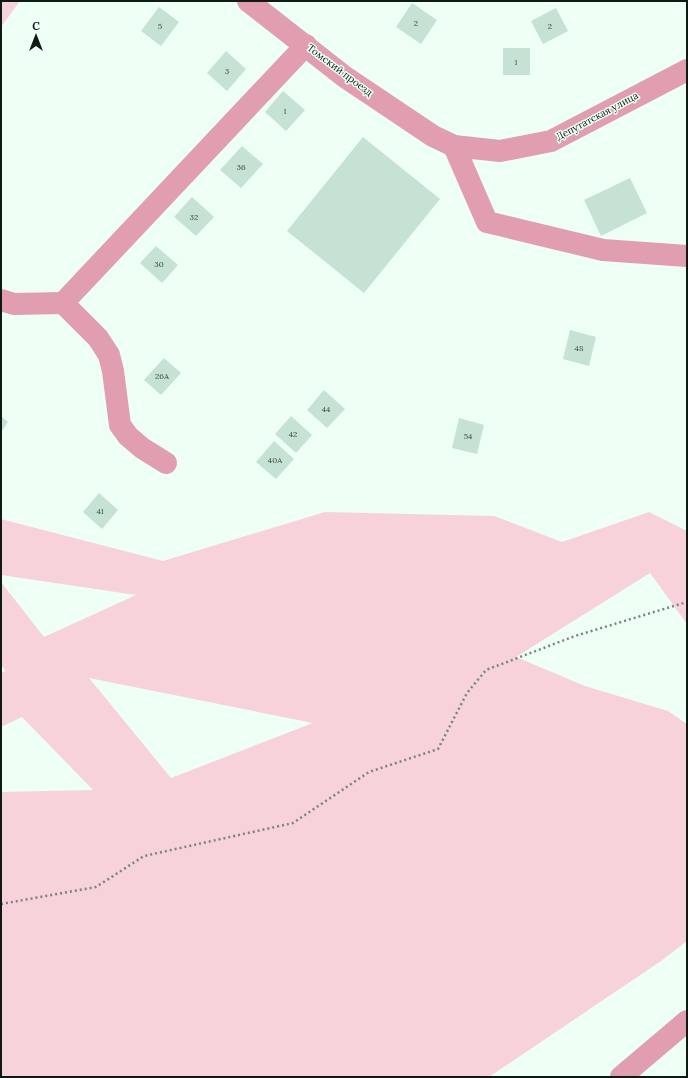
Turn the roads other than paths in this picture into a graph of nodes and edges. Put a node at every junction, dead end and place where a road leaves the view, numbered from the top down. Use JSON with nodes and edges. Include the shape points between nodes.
{"nodes":[{"id":1,"x":248,"y":1,"type":"edge"},
{"id":2,"x":306,"y":45,"type":"junction"},
{"id":3,"x":687,"y":70,"type":"edge"},
{"id":4,"x":434,"y":136,"type":"joint"},
{"id":5,"x":454,"y":146,"type":"junction"},
{"id":6,"x":687,"y":256,"type":"edge"},
{"id":7,"x":1,"y":300,"type":"edge"},
{"id":8,"x":63,"y":304,"type":"junction"},
{"id":9,"x":166,"y":463,"type":"dead end"},
{"id":10,"x":687,"y":1021,"type":"edge"},
{"id":11,"x":621,"y":1077,"type":"edge"}],
"edges":[{"from":1,"to":2,"type":"street","name":"Томский проезд"},
{"from":2,"to":4,"type":"street","name":"Томский проезд","via":[[345,77]]},
{"from":2,"to":8,"type":"street"},
{"from":3,"to":5,"type":"street","name":"Депутатская улица","via":[[551,141],[500,152]]},
{"from":4,"to":5,"type":"street","name":"Депутатская улица"},
{"from":5,"to":6,"type":"street","via":[[487,222],[603,250]]},
{"from":7,"to":8,"type":"street","via":[[14,304]]},
{"from":8,"to":9,"type":"street","via":[[98,338],[109,355],[120,424],[128,436],[142,448]]},
{"from":10,"to":11,"type":"street"}]}
